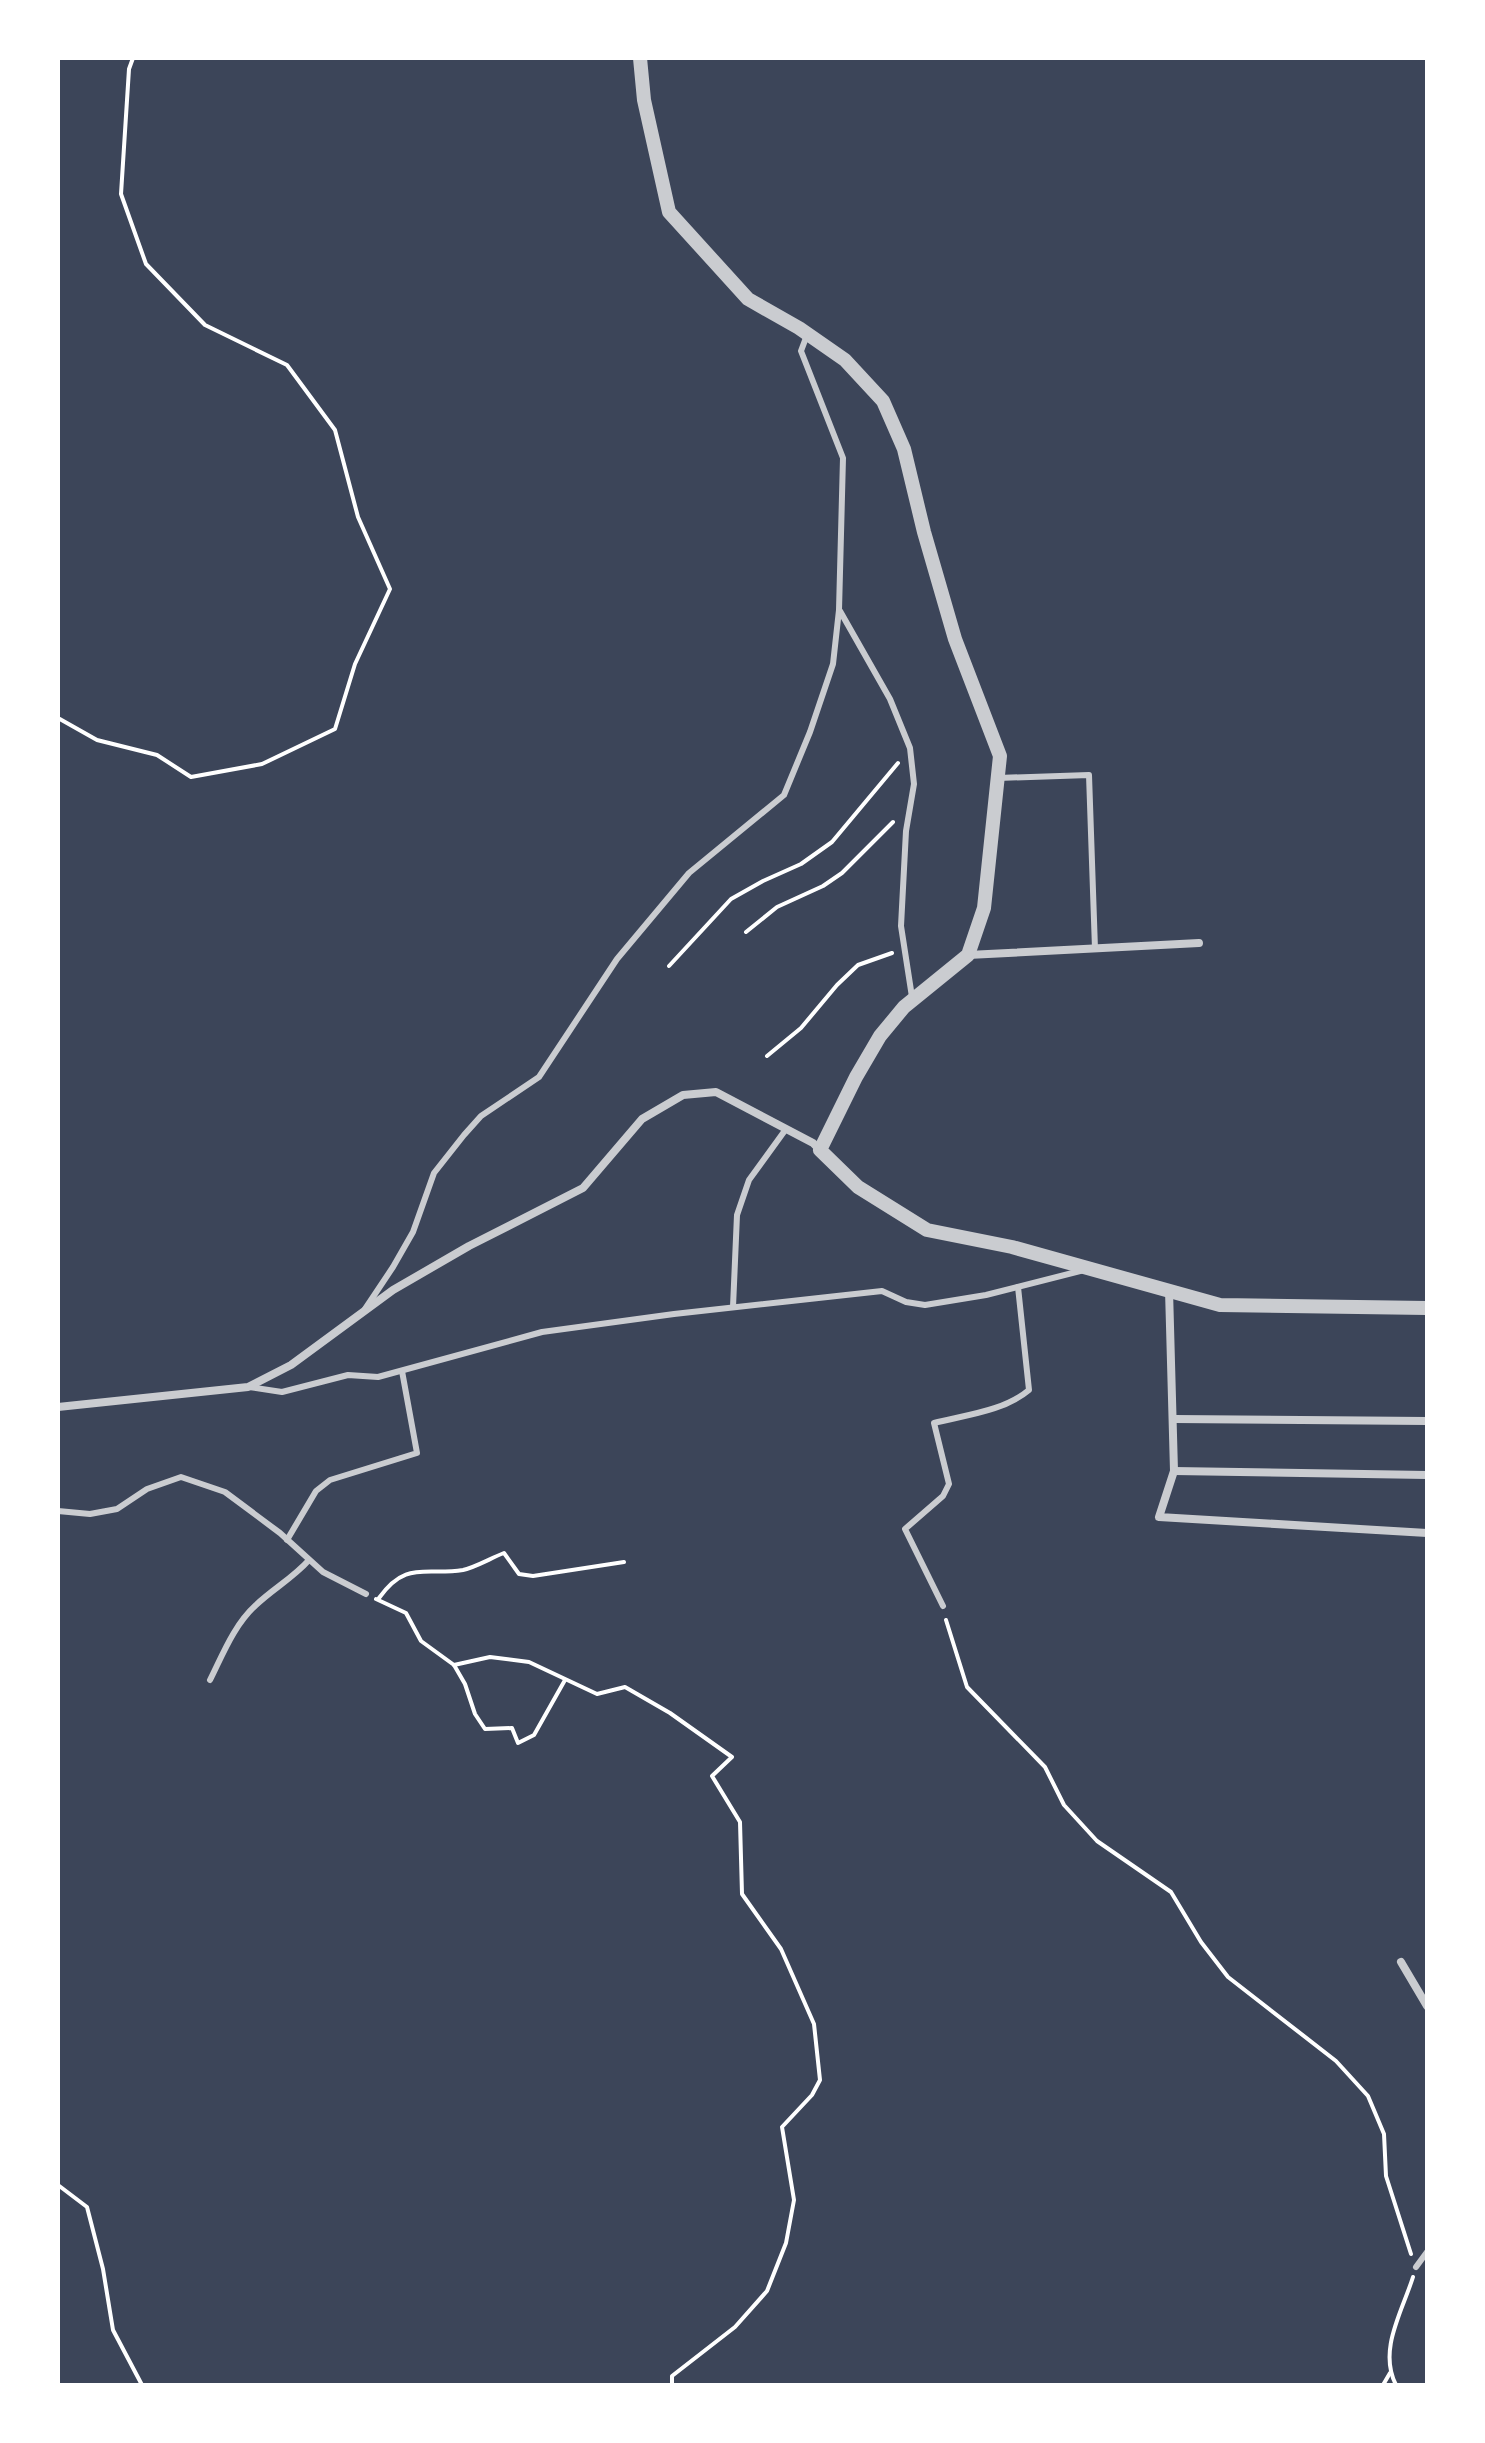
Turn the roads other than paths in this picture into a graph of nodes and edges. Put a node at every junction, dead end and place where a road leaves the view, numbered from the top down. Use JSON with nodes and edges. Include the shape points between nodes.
{"nodes":[{"id":1,"x":640,"y":58,"type":"edge"},
{"id":2,"x":807,"y":334,"type":"junction"},
{"id":3,"x":839,"y":610,"type":"junction"},
{"id":4,"x":998,"y":778,"type":"junction"},
{"id":5,"x":1199,"y":943,"type":"dead end"},
{"id":6,"x":1095,"y":949,"type":"junction"},
{"id":7,"x":968,"y":955,"type":"junction"},
{"id":8,"x":913,"y":1000,"type":"junction"},
{"id":9,"x":786,"y":1129,"type":"junction"},
{"id":10,"x":820,"y":1150,"type":"junction"},
{"id":11,"x":1091,"y":1268,"type":"junction"},
{"id":12,"x":1018,"y":1287,"type":"junction"},
{"id":13,"x":1169,"y":1290,"type":"junction"},
{"id":14,"x":733,"y":1307,"type":"junction"},
{"id":15,"x":1427,"y":1308,"type":"edge"},
{"id":16,"x":363,"y":1312,"type":"junction"},
{"id":17,"x":402,"y":1371,"type":"junction"},
{"id":18,"x":248,"y":1387,"type":"junction"},
{"id":19,"x":58,"y":1407,"type":"edge"},
{"id":20,"x":1174,"y":1419,"type":"junction"},
{"id":21,"x":1427,"y":1421,"type":"edge"},
{"id":22,"x":1174,"y":1471,"type":"junction"},
{"id":23,"x":1427,"y":1475,"type":"edge"},
{"id":24,"x":58,"y":1511,"type":"edge"},
{"id":25,"x":1427,"y":1533,"type":"edge"},
{"id":26,"x":287,"y":1540,"type":"junction"},
{"id":27,"x":309,"y":1560,"type":"junction"},
{"id":28,"x":366,"y":1594,"type":"road end"},
{"id":29,"x":943,"y":1606,"type":"road end"},
{"id":30,"x":210,"y":1680,"type":"dead end"},
{"id":31,"x":1401,"y":1962,"type":"dead end"},
{"id":32,"x":1427,"y":2006,"type":"edge"},
{"id":33,"x":1427,"y":2252,"type":"edge"},
{"id":34,"x":1416,"y":2267,"type":"road end"}],
"edges":[{"from":1,"to":2,"type":"street","via":[[669,212],[748,299]]},
{"from":2,"to":3,"type":"lane","via":[[801,351],[843,458]]},
{"from":2,"to":4,"type":"street","via":[[845,360],[883,401],[904,449],[955,639],[1000,756]]},
{"from":3,"to":8,"type":"lane","via":[[890,699],[910,748],[914,784],[901,926]]},
{"from":3,"to":16,"type":"lane","via":[[833,664],[784,795],[689,873],[617,959],[539,1077],[481,1116],[464,1135],[434,1173],[413,1232]]},
{"from":4,"to":6,"type":"lane","via":[[1089,775]]},
{"from":4,"to":7,"type":"street","via":[[984,908]]},
{"from":5,"to":6,"type":"street"},
{"from":6,"to":7,"type":"street"},
{"from":7,"to":8,"type":"street"},
{"from":8,"to":10,"type":"street","via":[[880,1036]]},
{"from":9,"to":10,"type":"street"},
{"from":9,"to":14,"type":"lane","via":[[749,1180],[737,1215]]},
{"from":9,"to":16,"type":"street","via":[[716,1092],[683,1095],[642,1119],[583,1188],[469,1246]]},
{"from":10,"to":11,"type":"street","via":[[858,1187],[927,1230]]},
{"from":11,"to":12,"type":"lane"},
{"from":11,"to":13,"type":"street"},
{"from":12,"to":14,"type":"lane","via":[[925,1305],[882,1291]]},
{"from":12,"to":29,"type":"lane","via":[[1029,1390],[1003,1406],[934,1423],[949,1484],[943,1496],[905,1529]]},
{"from":13,"to":15,"type":"street","via":[[1220,1305]]},
{"from":13,"to":20,"type":"street"},
{"from":14,"to":17,"type":"lane","via":[[542,1332]]},
{"from":16,"to":18,"type":"street","via":[[291,1365]]},
{"from":17,"to":18,"type":"lane","via":[[378,1377],[348,1375],[282,1392]]},
{"from":17,"to":26,"type":"lane","via":[[417,1453],[330,1480],[316,1491]]},
{"from":18,"to":19,"type":"street"},
{"from":20,"to":21,"type":"street"},
{"from":20,"to":22,"type":"street"},
{"from":22,"to":23,"type":"street"},
{"from":22,"to":25,"type":"street","via":[[1159,1517]]},
{"from":24,"to":26,"type":"lane","via":[[90,1514],[117,1509],[147,1489],[181,1477],[225,1492]]},
{"from":26,"to":27,"type":"lane"},
{"from":27,"to":28,"type":"lane"},
{"from":27,"to":30,"type":"lane","via":[[236,1629]]},
{"from":31,"to":32,"type":"street"},
{"from":33,"to":34,"type":"lane"}]}
